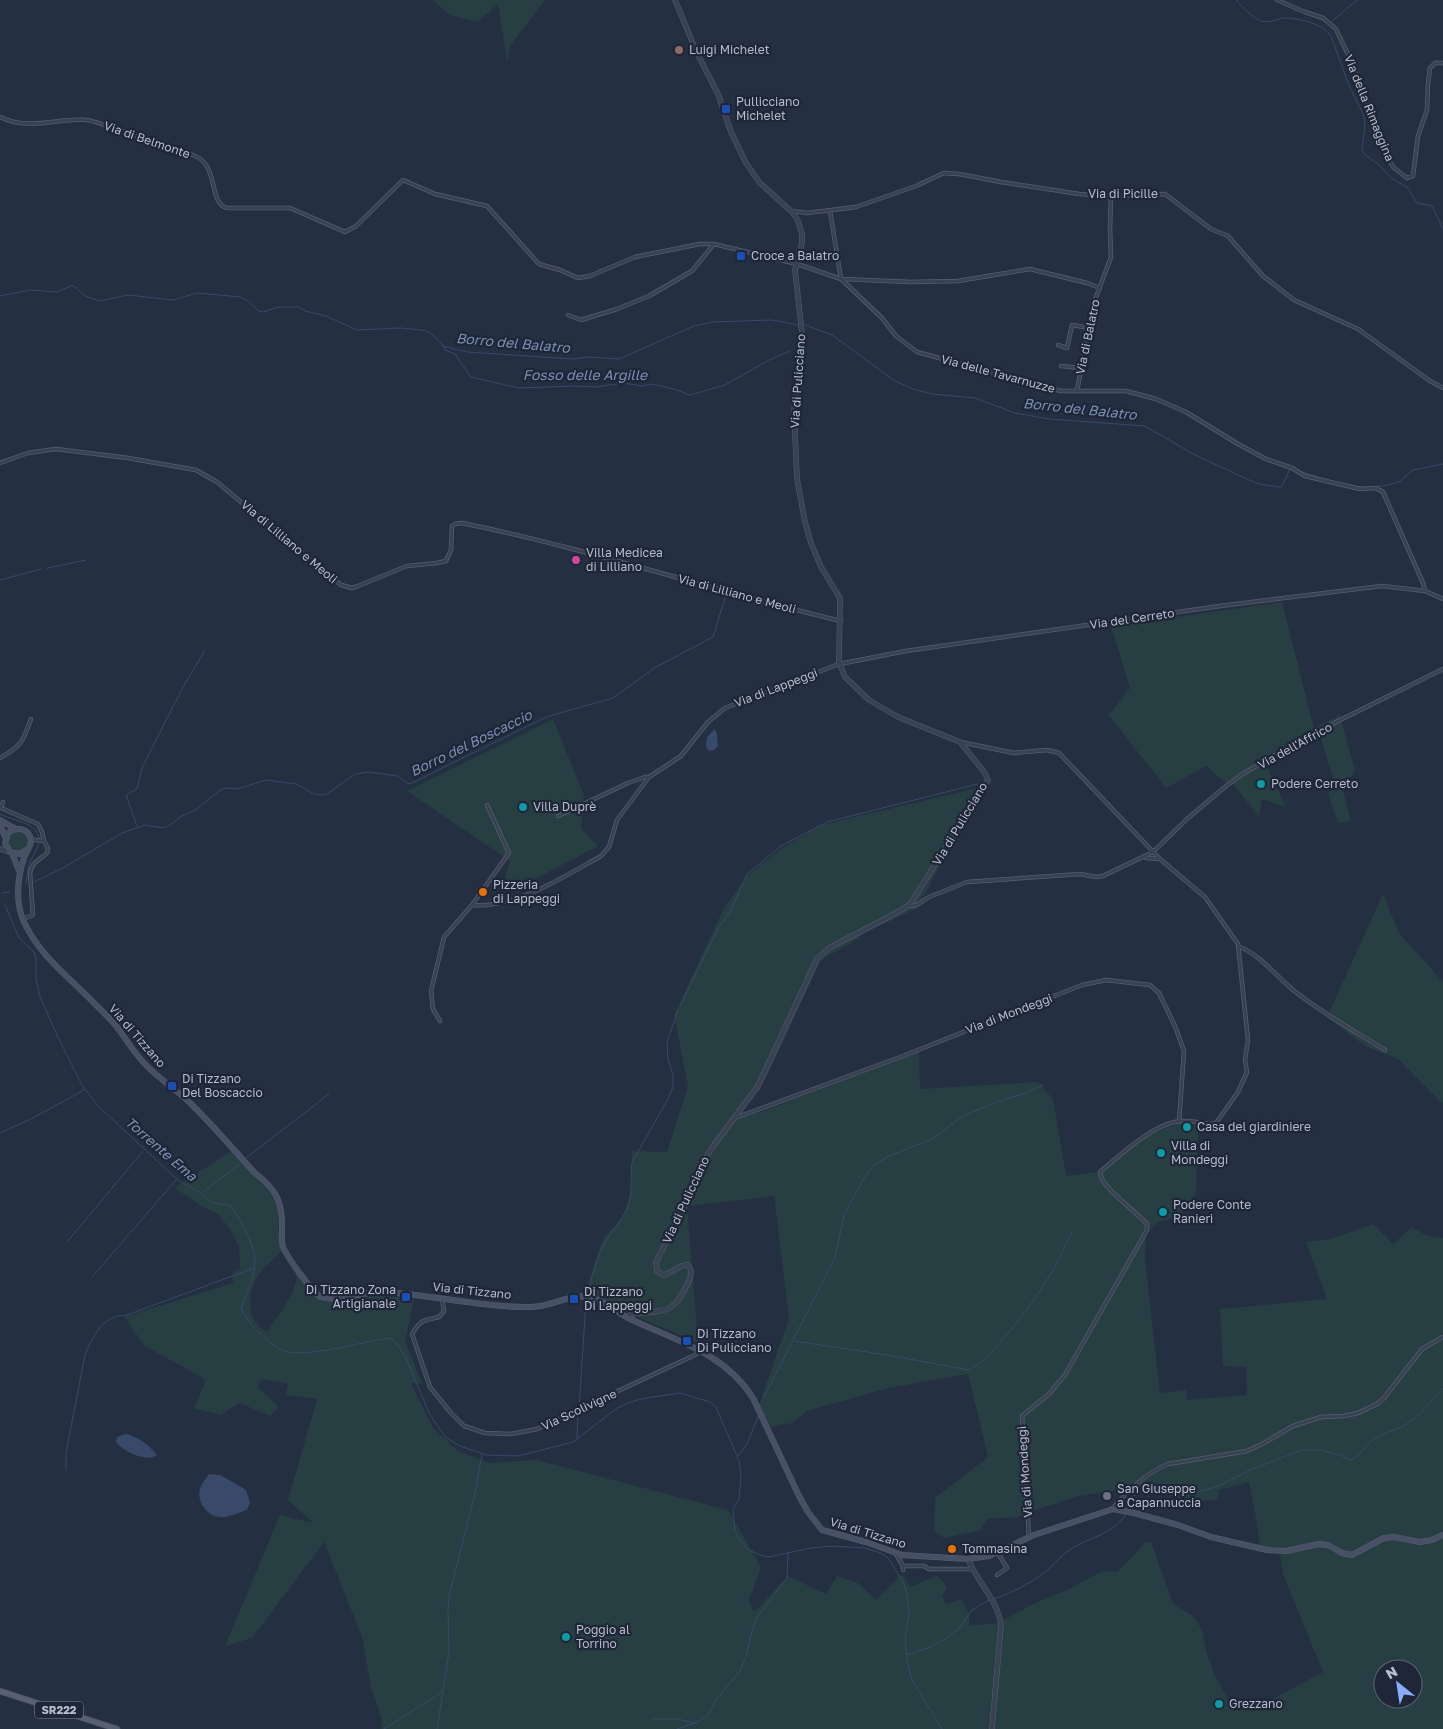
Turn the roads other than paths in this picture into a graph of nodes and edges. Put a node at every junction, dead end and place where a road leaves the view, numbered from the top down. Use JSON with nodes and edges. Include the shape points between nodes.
{"nodes":[{"id":1,"x":675,"y":0,"type":"edge"},
{"id":2,"x":1277,"y":0,"type":"edge"},
{"id":3,"x":1443,"y":63,"type":"edge"},
{"id":4,"x":0,"y":117,"type":"edge"},
{"id":5,"x":1111,"y":196,"type":"junction"},
{"id":6,"x":791,"y":211,"type":"junction"},
{"id":7,"x":830,"y":211,"type":"junction"},
{"id":8,"x":807,"y":213,"type":"junction"},
{"id":9,"x":797,"y":219,"type":"junction"},
{"id":10,"x":714,"y":244,"type":"junction"},
{"id":11,"x":796,"y":264,"type":"junction"},
{"id":12,"x":841,"y":279,"type":"junction"},
{"id":13,"x":1100,"y":288,"type":"junction"},
{"id":14,"x":568,"y":315,"type":"dead end"},
{"id":15,"x":1090,"y":328,"type":"junction"},
{"id":16,"x":1058,"y":345,"type":"dead end"},
{"id":17,"x":1061,"y":366,"type":"dead end"},
{"id":18,"x":1082,"y":368,"type":"junction"},
{"id":19,"x":1443,"y":388,"type":"edge"},
{"id":20,"x":1077,"y":391,"type":"junction"},
{"id":21,"x":0,"y":463,"type":"edge"},
{"id":22,"x":1425,"y":591,"type":"junction"},
{"id":23,"x":1443,"y":599,"type":"edge"},
{"id":24,"x":841,"y":621,"type":"junction"},
{"id":25,"x":839,"y":664,"type":"junction"},
{"id":26,"x":1443,"y":670,"type":"edge"},
{"id":27,"x":31,"y":719,"type":"dead end"},
{"id":28,"x":960,"y":742,"type":"junction"},
{"id":29,"x":0,"y":758,"type":"edge"},
{"id":30,"x":649,"y":777,"type":"junction"},
{"id":31,"x":3,"y":802,"type":"dead end"},
{"id":32,"x":487,"y":805,"type":"dead end"},
{"id":33,"x":558,"y":816,"type":"dead end"},
{"id":34,"x":0,"y":822,"type":"edge"},
{"id":35,"x":16,"y":829,"type":"junction"},
{"id":36,"x":30,"y":838,"type":"junction"},
{"id":37,"x":5,"y":839,"type":"junction"},
{"id":38,"x":38,"y":841,"type":"junction"},
{"id":39,"x":44,"y":841,"type":"junction"},
{"id":40,"x":1162,"y":845,"type":"junction"},
{"id":41,"x":1148,"y":846,"type":"junction"},
{"id":42,"x":29,"y":847,"type":"junction"},
{"id":43,"x":0,"y":848,"type":"edge"},
{"id":44,"x":11,"y":852,"type":"junction"},
{"id":45,"x":1154,"y":852,"type":"junction"},
{"id":46,"x":1142,"y":859,"type":"junction"},
{"id":47,"x":1160,"y":859,"type":"junction"},
{"id":48,"x":20,"y":878,"type":"junction"},
{"id":49,"x":472,"y":905,"type":"junction"},
{"id":50,"x":909,"y":906,"type":"junction"},
{"id":51,"x":22,"y":919,"type":"junction"},
{"id":52,"x":1240,"y":947,"type":"junction"},
{"id":53,"x":440,"y":1021,"type":"dead end"},
{"id":54,"x":1385,"y":1050,"type":"dead end"},
{"id":55,"x":734,"y":1118,"type":"junction"},
{"id":56,"x":1179,"y":1122,"type":"junction"},
{"id":57,"x":441,"y":1298,"type":"junction"},
{"id":58,"x":627,"y":1317,"type":"junction"},
{"id":59,"x":1443,"y":1336,"type":"edge"},
{"id":60,"x":699,"y":1350,"type":"junction"},
{"id":61,"x":1113,"y":1509,"type":"junction"},
{"id":62,"x":1443,"y":1535,"type":"edge"},
{"id":63,"x":1029,"y":1537,"type":"junction"},
{"id":64,"x":997,"y":1552,"type":"junction"},
{"id":65,"x":896,"y":1554,"type":"junction"},
{"id":66,"x":968,"y":1559,"type":"junction"},
{"id":67,"x":903,"y":1566,"type":"junction"},
{"id":68,"x":972,"y":1569,"type":"junction"},
{"id":69,"x":903,"y":1570,"type":"dead end"},
{"id":70,"x":997,"y":1575,"type":"dead end"},
{"id":71,"x":0,"y":1692,"type":"edge"},
{"id":72,"x":117,"y":1729,"type":"edge"},
{"id":73,"x":992,"y":1729,"type":"edge"}],
"edges":[{"from":1,"to":6,"type":"street","name":"Via di Pulicciano","via":[[746,163],[760,184]]},
{"from":2,"to":3,"type":"street","name":"Via della Rimaggina","via":[[1321,17],[1336,29],[1392,167],[1407,178],[1413,176],[1418,136],[1427,110],[1430,68],[1435,63]]},
{"from":4,"to":10,"type":"street","name":"Via di Belmonte","via":[[18,124],[86,120],[168,146],[204,162],[217,199],[224,207],[290,208],[345,232],[356,226],[403,180],[435,194],[488,206],[539,264],[578,278],[635,257],[693,244]]},
{"from":5,"to":7,"type":"street","name":"Via di Picille","via":[[944,173],[871,203]]},
{"from":5,"to":13,"type":"street","name":"Via di Balatro","via":[[1111,257]]},
{"from":5,"to":19,"type":"street","name":"Via di Picille","via":[[1168,195],[1211,229],[1228,236],[1263,276],[1294,300],[1358,329]]},
{"from":6,"to":8,"type":"street","name":"Via di Picille"},
{"from":6,"to":9,"type":"street","name":"Via di Pulicciano"},
{"from":7,"to":8,"type":"street","name":"Via di Picille"},
{"from":7,"to":12,"type":"street"},
{"from":8,"to":9,"type":"street","name":"Via di Picille"},
{"from":9,"to":11,"type":"street","name":"Via di Pulicciano","via":[[802,240]]},
{"from":10,"to":11,"type":"street","name":"Via di Belmonte"},
{"from":10,"to":14,"type":"street","via":[[692,271],[649,296],[581,320]]},
{"from":11,"to":12,"type":"street","name":"Via delle Tavarnuzze"},
{"from":11,"to":24,"type":"street","name":"Via di Pulicciano","via":[[803,337],[794,410],[797,483],[813,548],[840,598]]},
{"from":12,"to":13,"type":"street","via":[[958,281],[1030,269]]},
{"from":12,"to":20,"type":"street","name":"Via delle Tavarnuzze","via":[[896,336],[917,352],[1061,391]]},
{"from":13,"to":15,"type":"street","name":"Via di Balatro","via":[[1093,305]]},
{"from":15,"to":16,"type":"street","via":[[1072,325],[1067,348]]},
{"from":15,"to":18,"type":"street","name":"Via di Balatro"},
{"from":17,"to":18,"type":"street"},
{"from":18,"to":20,"type":"street","name":"Via di Balatro"},
{"from":20,"to":22,"type":"street","name":"Via delle Tavarnuzze","via":[[1126,391],[1156,399],[1186,412],[1266,459],[1305,476],[1360,489],[1380,490]]},
{"from":21,"to":24,"type":"street","name":"Via di Lilliano e Meoli","via":[[28,453],[56,449],[196,470],[217,482],[346,588],[407,566],[446,561],[451,550],[452,526],[462,523],[569,548]]},
{"from":22,"to":23,"type":"street"},
{"from":22,"to":25,"type":"street","name":"Via del Cerreto","via":[[1382,586],[1220,606],[916,649]]},
{"from":24,"to":25,"type":"street","name":"Via di Pulicciano"},
{"from":25,"to":28,"type":"street","name":"Via di Pulicciano","via":[[846,680],[876,705]]},
{"from":25,"to":30,"type":"street","name":"Via di Lappeggi","via":[[726,708],[708,722],[681,756]]},
{"from":26,"to":40,"type":"street","name":"Via dell'Affrico","via":[[1308,736],[1241,775]]},
{"from":27,"to":29,"type":"street","via":[[24,739],[16,749]]},
{"from":28,"to":41,"type":"street","via":[[1014,753],[1047,750],[1060,753]]},
{"from":28,"to":50,"type":"street","name":"Via di Pulicciano","via":[[985,773],[987,782]]},
{"from":30,"to":33,"type":"street","name":"Via di Lappeggi","via":[[628,783]]},
{"from":30,"to":49,"type":"street","name":"Via di Lappeggi","via":[[616,820],[609,847],[601,856],[518,898],[486,906]]},
{"from":31,"to":39,"type":"street","via":[[1,808],[38,824]]},
{"from":32,"to":49,"type":"street","via":[[509,853]]},
{"from":34,"to":35,"type":"main road"},
{"from":34,"to":37,"type":"main road","name":"Via di Tizzano"},
{"from":35,"to":36,"type":"main road","via":[[24,830]]},
{"from":35,"to":37,"type":"main road","via":[[10,831]]},
{"from":36,"to":38,"type":"street"},
{"from":36,"to":42,"type":"main road","name":"Via di Tizzano"},
{"from":37,"to":43,"type":"street"},
{"from":37,"to":44,"type":"main road","name":"Via di Tizzano","via":[[6,848]]},
{"from":38,"to":39,"type":"street"},
{"from":38,"to":42,"type":"street"},
{"from":39,"to":51,"type":"street","via":[[47,853],[33,863],[30,873],[34,915]]},
{"from":40,"to":41,"type":"street"},
{"from":40,"to":45,"type":"street","name":"Via dell'Affrico"},
{"from":41,"to":45,"type":"street"},
{"from":42,"to":44,"type":"main road","via":[[20,854]]},
{"from":42,"to":48,"type":"main road","name":"Via di Tizzano"},
{"from":43,"to":44,"type":"street"},
{"from":44,"to":48,"type":"main road","name":"Via di Tizzano","via":[[18,864]]},
{"from":45,"to":46,"type":"street"},
{"from":45,"to":47,"type":"street"},
{"from":46,"to":47,"type":"street"},
{"from":46,"to":50,"type":"street","via":[[1096,877],[1080,874],[967,882],[917,906]]},
{"from":47,"to":52,"type":"street","via":[[1204,897]]},
{"from":48,"to":51,"type":"main road","name":"Via di Tizzano","via":[[18,901]]},
{"from":49,"to":53,"type":"street","via":[[444,937],[431,991],[433,1009]]},
{"from":50,"to":55,"type":"street","name":"Via di Pulicciano","via":[[819,956],[761,1081]]},
{"from":51,"to":57,"type":"main road","name":"Via di Tizzano","via":[[41,952],[119,1029],[145,1064],[187,1100],[268,1183],[280,1202],[283,1248],[315,1294],[336,1298],[376,1292]]},
{"from":52,"to":54,"type":"street","via":[[1314,1006]]},
{"from":52,"to":56,"type":"street","name":"Via di Mondeggi","via":[[1248,1040],[1247,1072],[1238,1092],[1216,1123]]},
{"from":55,"to":56,"type":"street","name":"Via di Mondeggi","via":[[1082,985],[1106,980],[1150,985],[1159,993],[1184,1051]]},
{"from":55,"to":58,"type":"street","name":"Via di Pulicciano","via":[[700,1166],[684,1207],[656,1262],[657,1271],[663,1275],[684,1265],[690,1268],[690,1278],[680,1299],[666,1310]]},
{"from":56,"to":63,"type":"street","name":"Via di Mondeggi","via":[[1139,1139],[1100,1172],[1108,1186],[1147,1224],[1147,1230],[1065,1376],[1022,1416]]},
{"from":57,"to":58,"type":"main road","name":"Via di Tizzano","via":[[540,1306],[586,1297]]},
{"from":57,"to":60,"type":"street","name":"Via Scolivigne","via":[[444,1311],[439,1318],[424,1319],[412,1334],[417,1353],[430,1387],[451,1414],[464,1426],[485,1433],[511,1434],[537,1429],[657,1374]]},
{"from":58,"to":60,"type":"main road","name":"Via di Tizzano"},
{"from":59,"to":61,"type":"street","via":[[1422,1349],[1377,1404],[1358,1413],[1293,1426],[1247,1451],[1160,1467]]},
{"from":60,"to":65,"type":"main road","name":"Via di Tizzano","via":[[744,1384],[800,1496],[822,1530]]},
{"from":61,"to":62,"type":"main road","name":"Via di Tizzano","via":[[1266,1550],[1319,1544],[1352,1555],[1384,1538],[1394,1536],[1420,1542]]},
{"from":61,"to":63,"type":"main road","name":"Via di Tizzano"},
{"from":63,"to":64,"type":"main road","name":"Via di Tizzano"},
{"from":64,"to":66,"type":"main road","name":"Via di Tizzano"},
{"from":64,"to":70,"type":"street","via":[[1007,1568]]},
{"from":65,"to":66,"type":"main road","name":"Via di Tizzano"},
{"from":65,"to":67,"type":"street"},
{"from":66,"to":68,"type":"street"},
{"from":67,"to":68,"type":"street"},
{"from":67,"to":69,"type":"street"},
{"from":68,"to":73,"type":"street","via":[[1000,1614]]},
{"from":71,"to":72,"type":"main road","number":"SR222"}]}
